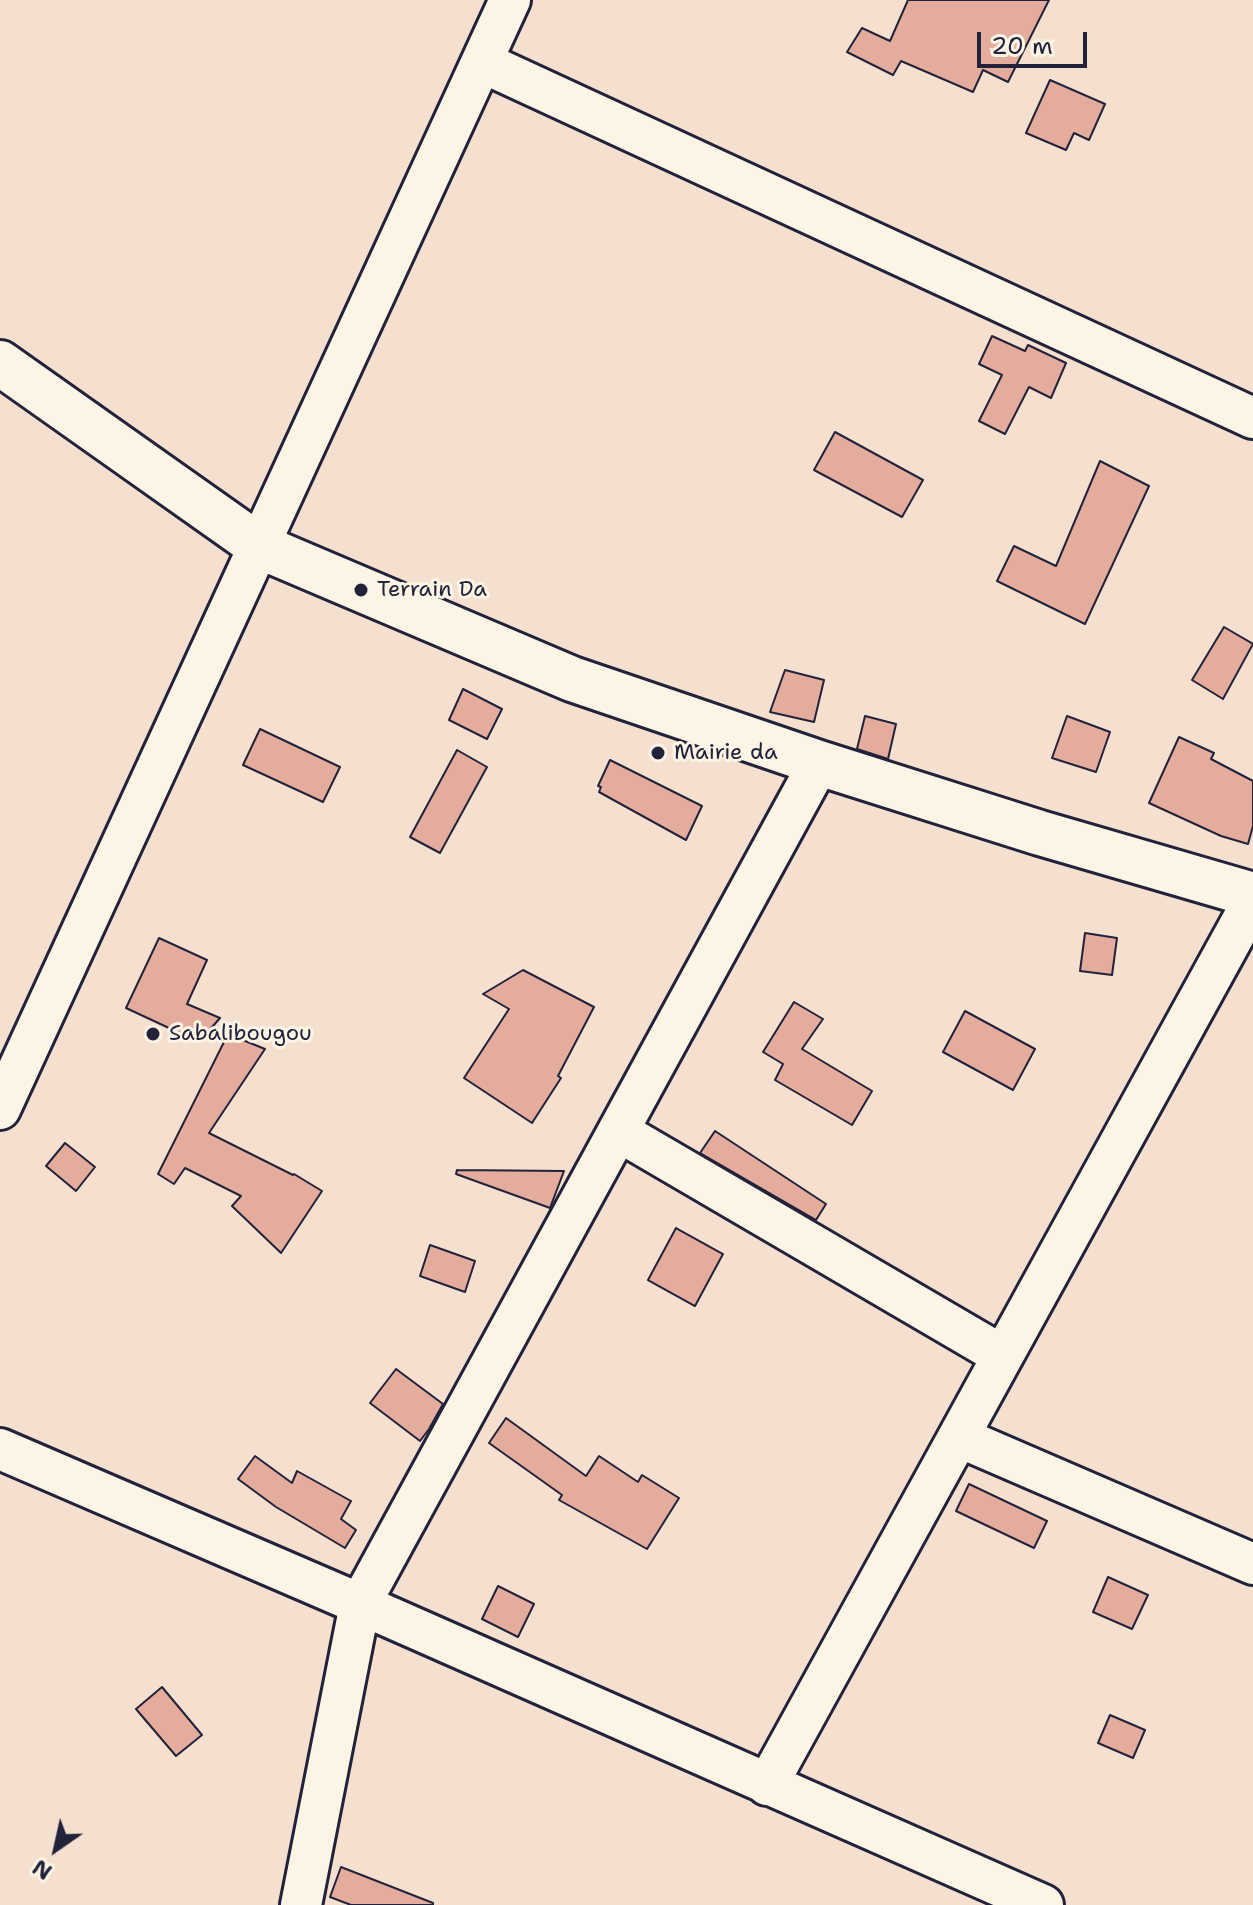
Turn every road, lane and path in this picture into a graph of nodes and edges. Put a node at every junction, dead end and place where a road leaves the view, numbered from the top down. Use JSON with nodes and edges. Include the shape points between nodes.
{"nodes":[{"id":1,"x":510,"y":0,"type":"edge"},
{"id":2,"x":482,"y":62,"type":"junction"},
{"id":3,"x":0,"y":363,"type":"edge"},
{"id":4,"x":1253,"y":418,"type":"edge"},
{"id":5,"x":259,"y":546,"type":"junction"},
{"id":6,"x":819,"y":763,"type":"junction"},
{"id":7,"x":1253,"y":895,"type":"edge"},
{"id":8,"x":1253,"y":901,"type":"edge"},
{"id":9,"x":0,"y":1109,"type":"edge"},
{"id":10,"x":618,"y":1131,"type":"junction"},
{"id":11,"x":1003,"y":1356,"type":"junction"},
{"id":12,"x":959,"y":1437,"type":"junction"},
{"id":13,"x":0,"y":1449,"type":"edge"},
{"id":14,"x":1253,"y":1564,"type":"edge"},
{"id":15,"x":360,"y":1604,"type":"junction"},
{"id":16,"x":767,"y":1785,"type":"junction"},
{"id":17,"x":301,"y":1905,"type":"edge"},
{"id":18,"x":1043,"y":1905,"type":"edge"}],
"edges":[{"from":1,"to":2,"type":"street"},
{"from":2,"to":4,"type":"street"},
{"from":2,"to":5,"type":"street"},
{"from":3,"to":5,"type":"main road"},
{"from":5,"to":6,"type":"main road","via":[[572,679]]},
{"from":5,"to":9,"type":"street"},
{"from":6,"to":7,"type":"main road"},
{"from":6,"to":10,"type":"street"},
{"from":8,"to":11,"type":"street"},
{"from":10,"to":11,"type":"street"},
{"from":10,"to":15,"type":"street"},
{"from":11,"to":12,"type":"street"},
{"from":12,"to":14,"type":"street"},
{"from":12,"to":16,"type":"street"},
{"from":13,"to":15,"type":"street"},
{"from":15,"to":16,"type":"street"},
{"from":15,"to":17,"type":"street"},
{"from":16,"to":18,"type":"street"}]}
